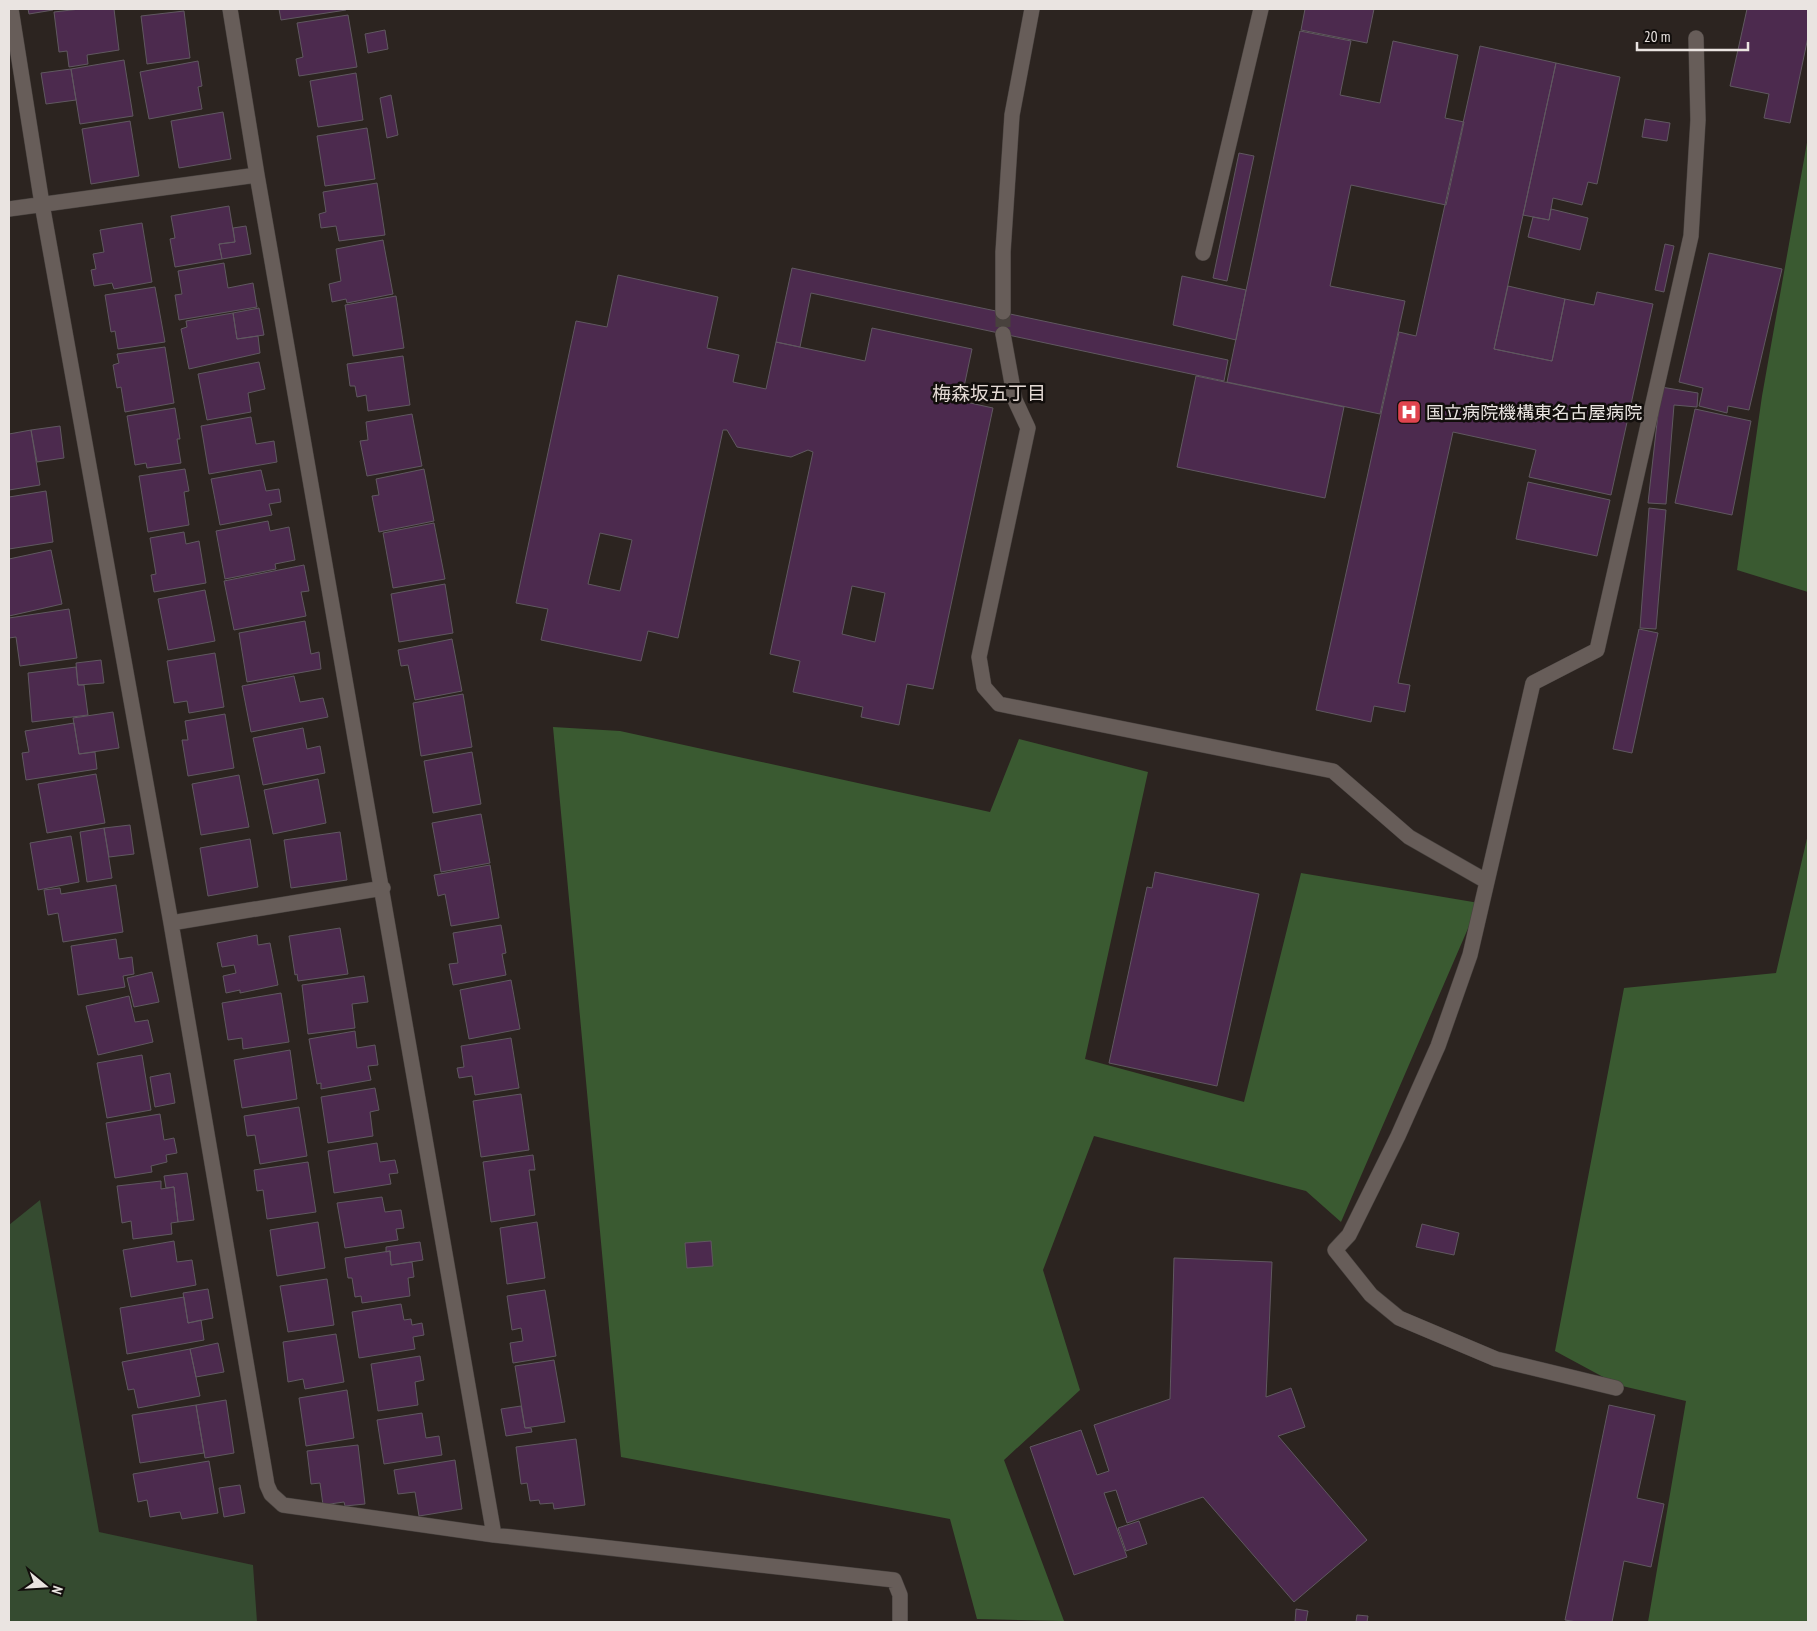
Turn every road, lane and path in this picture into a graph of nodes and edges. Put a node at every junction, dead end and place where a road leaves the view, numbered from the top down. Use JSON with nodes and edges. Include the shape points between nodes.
{"nodes":[{"id":1,"x":12,"y":9,"type":"edge"},
{"id":2,"x":230,"y":9,"type":"edge"},
{"id":3,"x":1032,"y":9,"type":"edge"},
{"id":4,"x":1261,"y":9,"type":"edge"},
{"id":5,"x":1696,"y":38,"type":"dead end"},
{"id":6,"x":257,"y":175,"type":"junction"},
{"id":7,"x":42,"y":204,"type":"junction"},
{"id":8,"x":9,"y":209,"type":"edge"},
{"id":9,"x":1203,"y":253,"type":"dead end"},
{"id":10,"x":1003,"y":312,"type":"tunnel mouth"},
{"id":11,"x":1003,"y":334,"type":"tunnel mouth"},
{"id":12,"x":1486,"y":881,"type":"junction"},
{"id":13,"x":383,"y":888,"type":"junction"},
{"id":14,"x":171,"y":923,"type":"junction"},
{"id":15,"x":1616,"y":1388,"type":"dead end"},
{"id":16,"x":494,"y":1535,"type":"junction"},
{"id":17,"x":900,"y":1622,"type":"edge"}],
"edges":[{"from":1,"to":7,"type":"street"},
{"from":2,"to":6,"type":"street"},
{"from":3,"to":10,"type":"street","via":[[1012,115],[1003,252]]},
{"from":4,"to":9,"type":"street"},
{"from":5,"to":12,"type":"street","via":[[1698,120],[1691,236],[1597,650],[1533,683]]},
{"from":6,"to":7,"type":"street"},
{"from":6,"to":13,"type":"street"},
{"from":7,"to":8,"type":"street"},
{"from":7,"to":14,"type":"street"},
{"from":11,"to":12,"type":"street","via":[[1015,400],[1028,428],[979,657],[984,687],[989,693],[999,704],[1332,771],[1409,837]]},
{"from":12,"to":15,"type":"street","via":[[1470,955],[1438,1046],[1349,1235],[1335,1250],[1371,1295],[1399,1318],[1496,1359]]},
{"from":13,"to":14,"type":"street"},
{"from":13,"to":16,"type":"street"},
{"from":14,"to":16,"type":"street","via":[[271,1494],[282,1505]]},
{"from":16,"to":17,"type":"street","via":[[894,1580],[900,1594]]}]}
